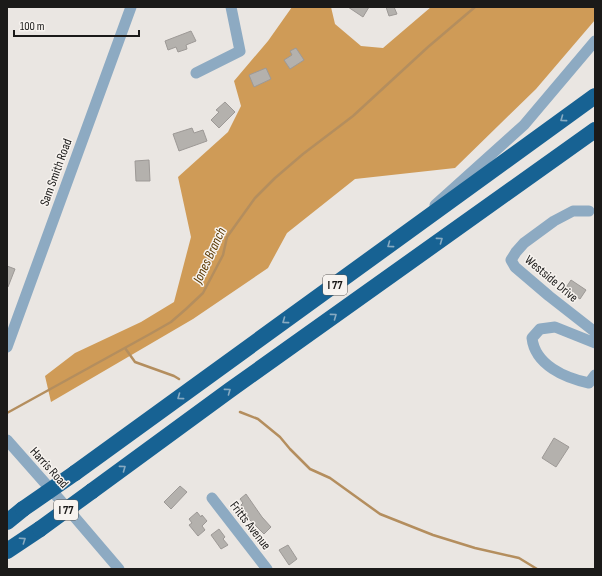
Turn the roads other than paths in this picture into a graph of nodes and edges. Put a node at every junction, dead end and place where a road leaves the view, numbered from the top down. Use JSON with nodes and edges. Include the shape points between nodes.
{"nodes":[{"id":1,"x":131,"y":7,"type":"edge"},
{"id":2,"x":231,"y":7,"type":"edge"},
{"id":3,"x":595,"y":41,"type":"edge"},
{"id":4,"x":196,"y":73,"type":"dead end"},
{"id":5,"x":595,"y":96,"type":"edge"},
{"id":6,"x":595,"y":130,"type":"edge"},
{"id":7,"x":589,"y":211,"type":"dead end"},
{"id":8,"x":410,"y":230,"type":"junction"},
{"id":9,"x":595,"y":332,"type":"edge"},
{"id":10,"x":595,"y":343,"type":"edge"},
{"id":11,"x":7,"y":347,"type":"edge"},
{"id":12,"x":595,"y":375,"type":"edge"},
{"id":13,"x":7,"y":440,"type":"edge"},
{"id":14,"x":212,"y":498,"type":"dead end"},
{"id":15,"x":7,"y":522,"type":"edge"},
{"id":16,"x":7,"y":551,"type":"edge"},
{"id":17,"x":119,"y":569,"type":"edge"},
{"id":18,"x":267,"y":569,"type":"edge"}],
"edges":[{"from":1,"to":11,"type":"street","name":"Sam Smith Road"},
{"from":2,"to":4,"type":"street","via":[[240,51]]},
{"from":3,"to":8,"type":"street","via":[[524,125],[439,200]]},
{"from":5,"to":8,"type":"highway","number":"I 77","one_way":true},
{"from":16,"to":6,"type":"highway","number":"I 77","one_way":true,"bridge":true},
{"from":7,"to":9,"type":"street","name":"Westside Drive","via":[[573,211],[554,220],[534,234],[511,260],[515,268]]},
{"from":8,"to":15,"type":"highway","number":"I 77","one_way":true,"bridge":true},
{"from":10,"to":12,"type":"street","via":[[555,327],[540,329],[532,338],[539,357],[567,377],[589,383]]},
{"from":13,"to":17,"type":"street","name":"Harris Road"},
{"from":14,"to":18,"type":"street","name":"Fritts Avenue"}]}
